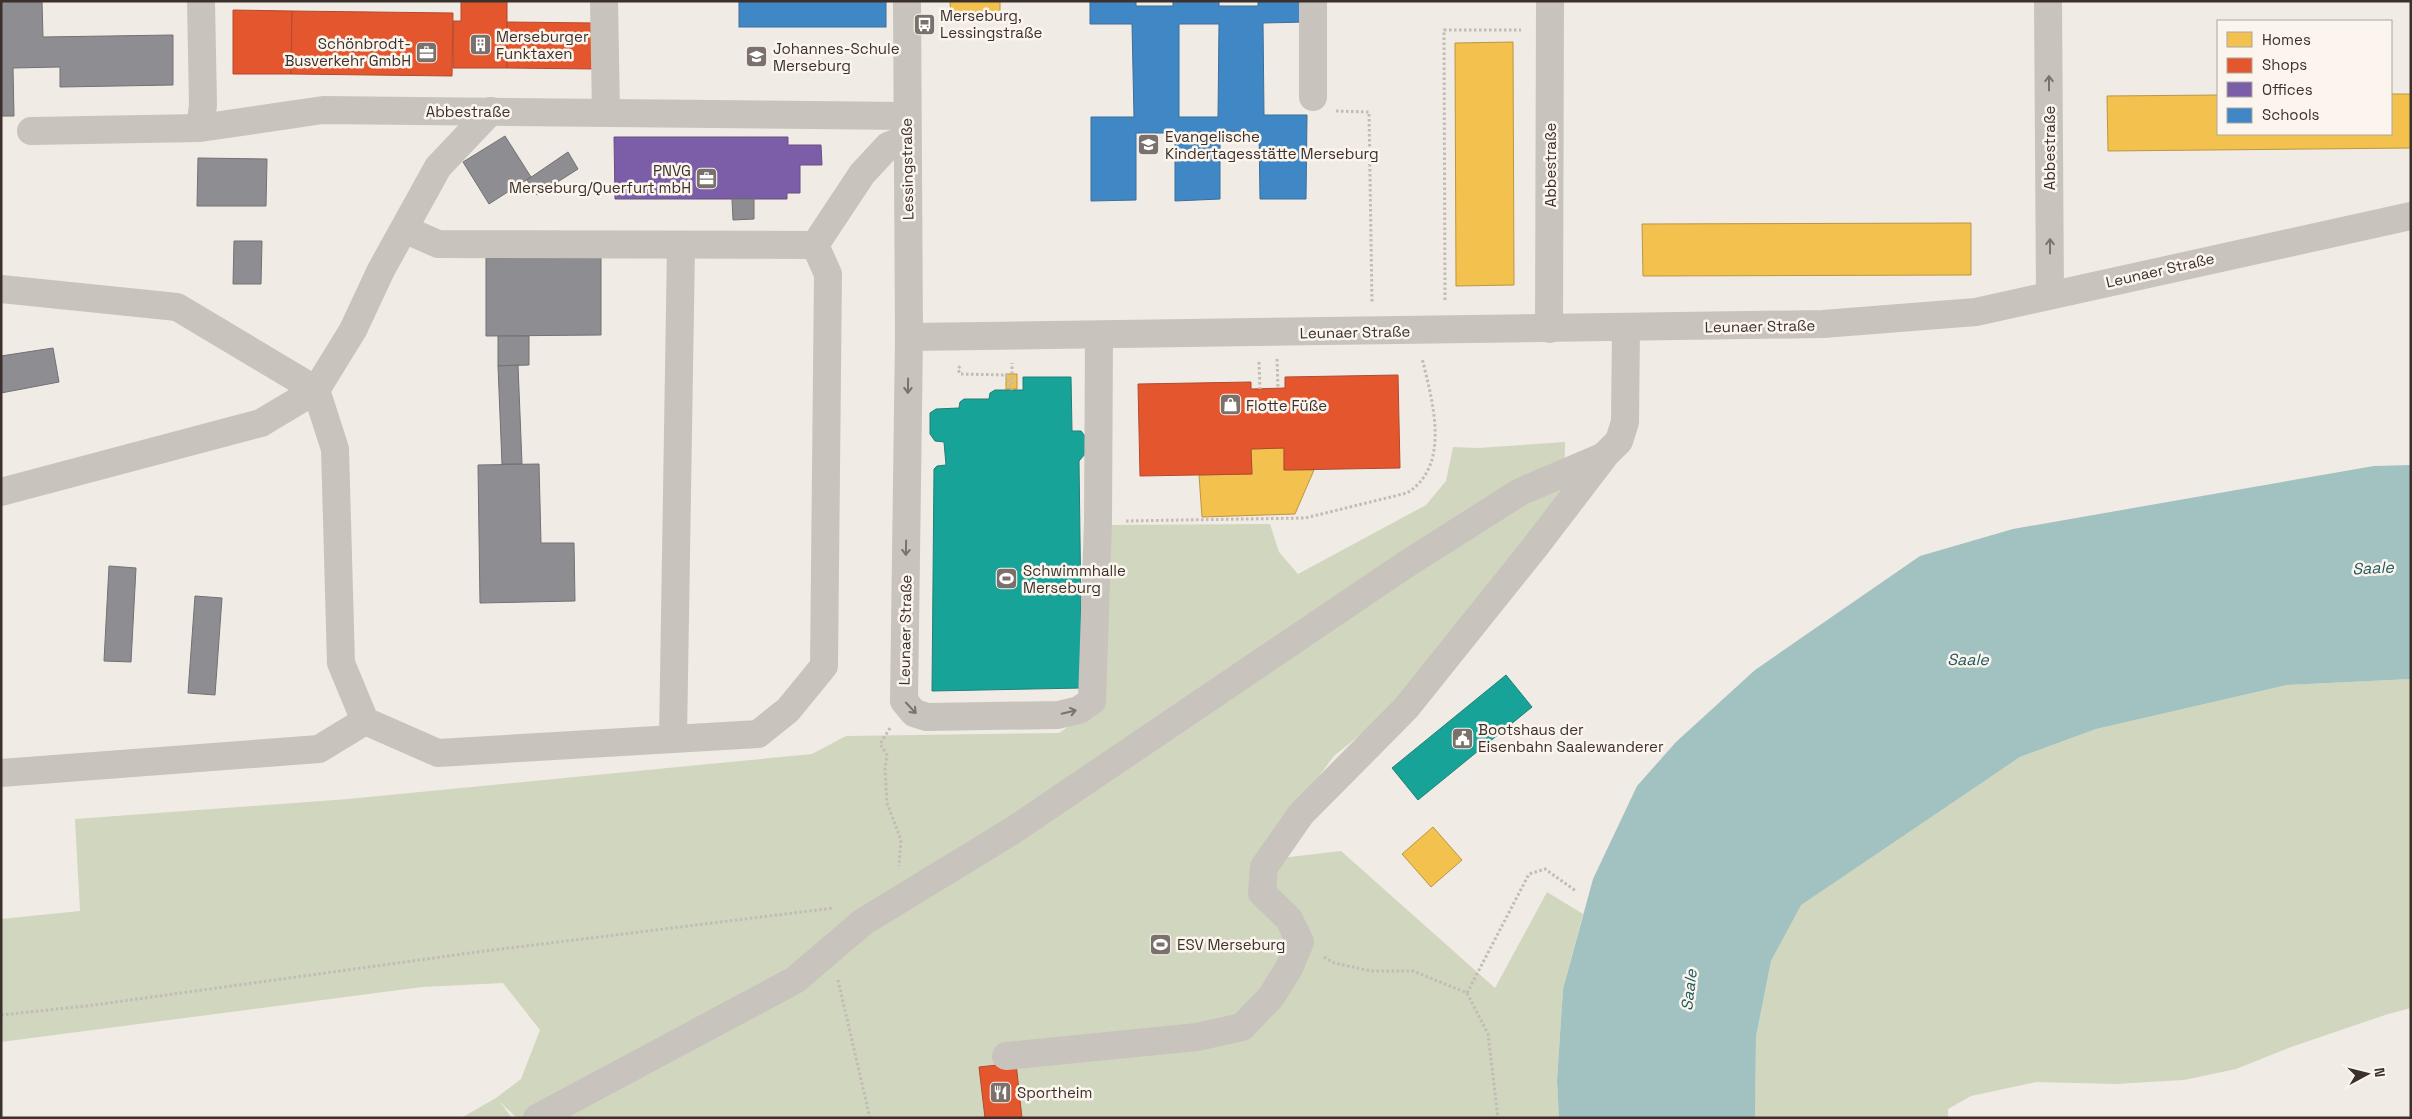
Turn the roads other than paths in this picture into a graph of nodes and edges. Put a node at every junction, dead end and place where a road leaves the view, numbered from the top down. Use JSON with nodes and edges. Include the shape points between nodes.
{"nodes":[{"id":1,"x":201,"y":1,"type":"edge"},
{"id":2,"x":604,"y":1,"type":"edge"},
{"id":3,"x":907,"y":1,"type":"edge"},
{"id":4,"x":1313,"y":1,"type":"edge"},
{"id":5,"x":1550,"y":1,"type":"edge"},
{"id":6,"x":2048,"y":1,"type":"edge"},
{"id":7,"x":1313,"y":97,"type":"road end"},
{"id":8,"x":491,"y":112,"type":"junction"},
{"id":9,"x":606,"y":112,"type":"junction"},
{"id":10,"x":907,"y":127,"type":"junction"},
{"id":11,"x":200,"y":128,"type":"junction"},
{"id":12,"x":31,"y":132,"type":"dead end"},
{"id":13,"x":2411,"y":216,"type":"edge"},
{"id":14,"x":404,"y":228,"type":"junction"},
{"id":15,"x":815,"y":245,"type":"junction"},
{"id":16,"x":681,"y":246,"type":"junction"},
{"id":17,"x":1,"y":289,"type":"edge"},
{"id":18,"x":2050,"y":295,"type":"junction"},
{"id":19,"x":1626,"y":328,"type":"junction"},
{"id":20,"x":1549,"y":329,"type":"junction"},
{"id":21,"x":1099,"y":336,"type":"junction"},
{"id":22,"x":909,"y":337,"type":"junction"},
{"id":23,"x":316,"y":390,"type":"junction"},
{"id":24,"x":1604,"y":456,"type":"junction"},
{"id":25,"x":1,"y":492,"type":"edge"},
{"id":26,"x":365,"y":720,"type":"junction"},
{"id":27,"x":673,"y":739,"type":"junction"},
{"id":28,"x":1,"y":774,"type":"edge"},
{"id":29,"x":1006,"y":1056,"type":"dead end"},
{"id":30,"x":537,"y":1118,"type":"edge"}],
"edges":[{"from":1,"to":11,"type":"street","via":[[203,105]]},
{"from":2,"to":9,"type":"street"},
{"from":3,"to":10,"type":"street","name":"Lessingstraße"},
{"from":4,"to":7,"type":"street"},
{"from":5,"to":20,"type":"street","name":"Abbestraße"},
{"from":18,"to":6,"type":"street","name":"Abbestraße","one_way":true},
{"from":8,"to":9,"type":"street","name":"Abbestraße"},
{"from":8,"to":11,"type":"street","name":"Abbestraße","via":[[323,110]]},
{"from":8,"to":14,"type":"street","via":[[438,167]]},
{"from":9,"to":10,"type":"street","name":"Abbestraße"},
{"from":10,"to":15,"type":"street","via":[[862,174]]},
{"from":10,"to":22,"type":"street","name":"Lessingstraße"},
{"from":11,"to":12,"type":"street","name":"Abbestraße"},
{"from":13,"to":18,"type":"street","name":"Leunaer Straße"},
{"from":14,"to":16,"type":"street","via":[[438,244]]},
{"from":14,"to":23,"type":"street","via":[[353,330]]},
{"from":15,"to":16,"type":"street"},
{"from":15,"to":27,"type":"street","via":[[828,274],[824,666],[788,710],[758,734]]},
{"from":16,"to":27,"type":"street"},
{"from":17,"to":23,"type":"street","via":[[176,307]]},
{"from":18,"to":19,"type":"street","name":"Leunaer Straße","via":[[1976,312],[1823,324]]},
{"from":19,"to":20,"type":"street","name":"Leunaer Straße"},
{"from":19,"to":24,"type":"street","via":[[1625,422],[1619,441]]},
{"from":20,"to":21,"type":"street","name":"Leunaer Straße"},
{"from":21,"to":22,"type":"street","name":"Leunaer Straße"},
{"from":22,"to":21,"type":"street","name":"Leunaer Straße","one_way":true,"via":[[904,701],[914,714],[928,717],[1058,715],[1079,710],[1092,701],[1098,521]]},
{"from":23,"to":25,"type":"street","via":[[261,423]]},
{"from":23,"to":26,"type":"street","via":[[335,449],[341,663]]},
{"from":24,"to":29,"type":"street","via":[[1406,708],[1301,814],[1264,867],[1262,893],[1289,919],[1300,942],[1272,996],[1242,1027],[1197,1037]]},
{"from":24,"to":30,"type":"street","via":[[1520,492],[1405,565],[1012,831],[863,922],[795,980]]},
{"from":26,"to":27,"type":"street","via":[[438,753]]},
{"from":26,"to":28,"type":"street","via":[[319,749]]}]}
